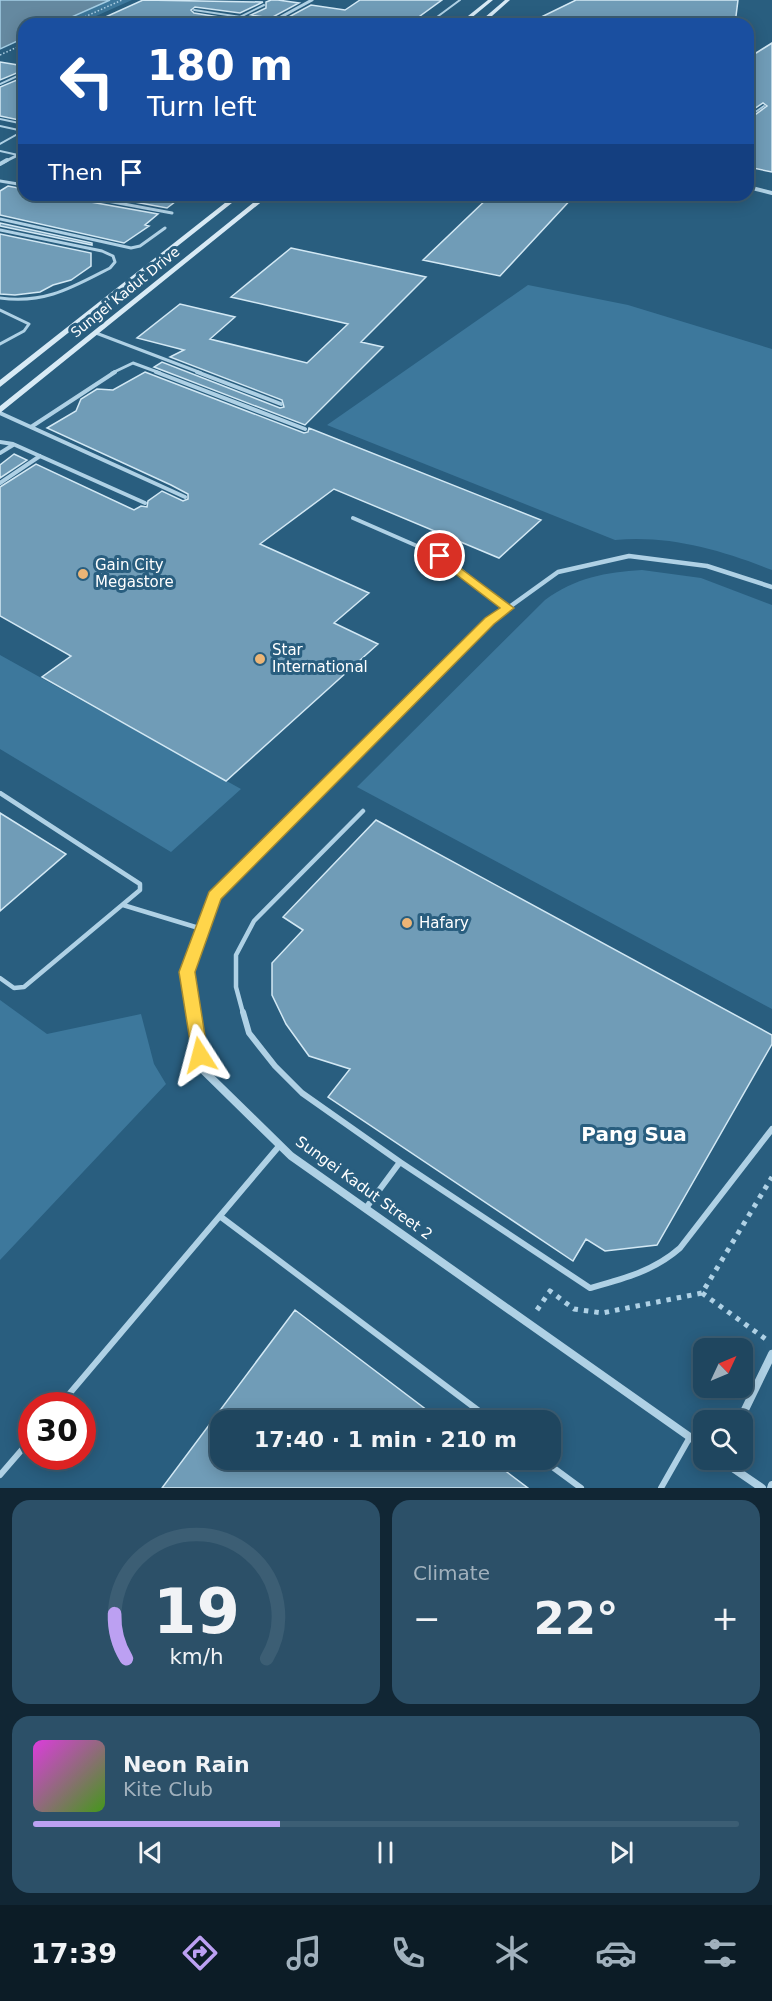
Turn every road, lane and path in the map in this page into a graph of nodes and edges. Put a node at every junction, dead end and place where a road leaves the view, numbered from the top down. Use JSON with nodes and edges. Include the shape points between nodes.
{"nodes":[{"id":1,"x":122,"y":0,"type":"edge"},
{"id":2,"x":312,"y":0,"type":"edge"},
{"id":3,"x":460,"y":0,"type":"edge"},
{"id":4,"x":491,"y":0,"type":"edge"},
{"id":5,"x":508,"y":0,"type":"edge"},
{"id":6,"x":264,"y":5,"type":"dead end"},
{"id":7,"x":194,"y":10,"type":"dead end"},
{"id":8,"x":240,"y":17,"type":"junction"},
{"id":9,"x":436,"y":17,"type":"dead end"},
{"id":10,"x":82,"y":18,"type":"edge"},
{"id":11,"x":245,"y":18,"type":"edge"},
{"id":12,"x":278,"y":18,"type":"edge"},
{"id":13,"x":468,"y":18,"type":"edge"},
{"id":14,"x":487,"y":18,"type":"edge"},
{"id":15,"x":18,"y":47,"type":"edge"},
{"id":16,"x":0,"y":55,"type":"edge"},
{"id":17,"x":18,"y":76,"type":"edge"},
{"id":18,"x":0,"y":84,"type":"edge"},
{"id":19,"x":764,"y":106,"type":"dead end"},
{"id":20,"x":754,"y":113,"type":"edge"},
{"id":21,"x":0,"y":119,"type":"edge"},
{"id":22,"x":18,"y":123,"type":"edge"},
{"id":23,"x":0,"y":126,"type":"edge"},
{"id":24,"x":18,"y":130,"type":"edge"},
{"id":25,"x":18,"y":134,"type":"edge"},
{"id":26,"x":0,"y":144,"type":"edge"},
{"id":27,"x":0,"y":151,"type":"edge"},
{"id":28,"x":18,"y":155,"type":"joint"},
{"id":29,"x":0,"y":164,"type":"edge"},
{"id":30,"x":0,"y":181,"type":"edge"},
{"id":31,"x":18,"y":185,"type":"edge"},
{"id":32,"x":754,"y":188,"type":"edge"},
{"id":33,"x":772,"y":193,"type":"edge"},
{"id":34,"x":107,"y":201,"type":"edge"},
{"id":35,"x":231,"y":201,"type":"edge"},
{"id":36,"x":260,"y":201,"type":"edge"},
{"id":37,"x":172,"y":213,"type":"dead end"},
{"id":38,"x":0,"y":219,"type":"edge"},
{"id":39,"x":165,"y":228,"type":"dead end"},
{"id":40,"x":0,"y":230,"type":"edge"},
{"id":41,"x":0,"y":298,"type":"edge"},
{"id":42,"x":0,"y":310,"type":"edge"},
{"id":43,"x":96,"y":333,"type":"junction"},
{"id":44,"x":0,"y":344,"type":"edge"},
{"id":45,"x":0,"y":384,"type":"edge"},
{"id":46,"x":280,"y":404,"type":"dead end"},
{"id":47,"x":0,"y":411,"type":"edge"},
{"id":48,"x":31,"y":427,"type":"junction"},
{"id":49,"x":305,"y":429,"type":"dead end"},
{"id":50,"x":0,"y":442,"type":"edge"},
{"id":51,"x":13,"y":444,"type":"junction"},
{"id":52,"x":0,"y":453,"type":"edge"},
{"id":53,"x":40,"y":456,"type":"junction"},
{"id":54,"x":0,"y":483,"type":"edge"},
{"id":55,"x":185,"y":497,"type":"dead end"},
{"id":56,"x":145,"y":503,"type":"dead end"},
{"id":57,"x":353,"y":518,"type":"dead end"},
{"id":58,"x":772,"y":587,"type":"edge"},
{"id":59,"x":508,"y":608,"type":"junction"},
{"id":60,"x":0,"y":793,"type":"edge"},
{"id":61,"x":363,"y":812,"type":"dead end"},
{"id":62,"x":123,"y":905,"type":"junction"},
{"id":63,"x":202,"y":929,"type":"junction"},
{"id":64,"x":0,"y":978,"type":"edge"},
{"id":65,"x":772,"y":1129,"type":"edge"},
{"id":66,"x":280,"y":1145,"type":"junction"},
{"id":67,"x":400,"y":1162,"type":"junction"},
{"id":68,"x":366,"y":1209,"type":"junction"},
{"id":69,"x":221,"y":1217,"type":"junction"},
{"id":70,"x":702,"y":1293,"type":"dead end"},
{"id":71,"x":772,"y":1344,"type":"edge"},
{"id":72,"x":772,"y":1354,"type":"edge"},
{"id":73,"x":71,"y":1392,"type":"edge"},
{"id":74,"x":478,"y":1410,"type":"edge"},
{"id":75,"x":745,"y":1410,"type":"edge"},
{"id":76,"x":690,"y":1437,"type":"junction"},
{"id":77,"x":693,"y":1439,"type":"edge"},
{"id":78,"x":18,"y":1454,"type":"edge"},
{"id":79,"x":557,"y":1470,"type":"edge"},
{"id":80,"x":736,"y":1470,"type":"edge"},
{"id":81,"x":0,"y":1475,"type":"edge"},
{"id":82,"x":581,"y":1488,"type":"edge"},
{"id":83,"x":661,"y":1488,"type":"edge"},
{"id":84,"x":762,"y":1488,"type":"edge"}],
"edges":[{"from":1,"to":10,"type":"path"},
{"from":2,"to":12,"type":"street"},
{"from":3,"to":9,"type":"lane"},
{"from":4,"to":13,"type":"main road"},
{"from":5,"to":14,"type":"main road"},
{"from":6,"to":8,"type":"lane"},
{"from":7,"to":8,"type":"lane"},
{"from":8,"to":11,"type":"lane"},
{"from":15,"to":16,"type":"path"},
{"from":17,"to":18,"type":"lane"},
{"from":19,"to":20,"type":"lane"},
{"from":21,"to":22,"type":"lane"},
{"from":23,"to":24,"type":"lane"},
{"from":25,"to":26,"type":"lane"},
{"from":27,"to":28,"type":"lane"},
{"from":28,"to":29,"type":"street"},
{"from":30,"to":31,"type":"lane"},
{"from":32,"to":33,"type":"street"},
{"from":34,"to":37,"type":"lane"},
{"from":35,"to":45,"type":"main road","name":"Sungei Kadut Drive"},
{"from":36,"to":43,"type":"main road","name":"Sungei Kadut Drive"},
{"from":38,"to":39,"type":"lane","via":[[132,248]]},
{"from":40,"to":41,"type":"lane","via":[[102,251],[115,262],[110,268],[41,300]]},
{"from":42,"to":44,"type":"lane","via":[[29,324]]},
{"from":43,"to":46,"type":"lane"},
{"from":43,"to":47,"type":"main road","name":"Sungei Kadut Drive"},
{"from":47,"to":48,"type":"lane"},
{"from":48,"to":49,"type":"lane","via":[[124,365],[133,363]]},
{"from":48,"to":55,"type":"lane"},
{"from":50,"to":51,"type":"lane"},
{"from":51,"to":52,"type":"lane"},
{"from":51,"to":53,"type":"lane"},
{"from":53,"to":54,"type":"lane"},
{"from":53,"to":56,"type":"lane"},
{"from":57,"to":59,"type":"lane","via":[[447,559]]},
{"from":58,"to":59,"type":"street","name":"Sungei Kadut Street 2","via":[[707,566],[629,556],[558,572]]},
{"from":59,"to":63,"type":"street","name":"Sungei Kadut Street 2","via":[[482,628],[215,896]]},
{"from":60,"to":62,"type":"lane","via":[[140,884],[140,890]]},
{"from":61,"to":67,"type":"lane","via":[[254,921],[236,955],[236,987],[249,1033],[275,1066],[302,1094]]},
{"from":62,"to":63,"type":"lane"},
{"from":62,"to":64,"type":"lane","via":[[24,987],[14,988]]},
{"from":63,"to":66,"type":"street","name":"Sungei Kadut Street 2","via":[[187,972],[202,1069]]},
{"from":65,"to":67,"type":"lane","via":[[680,1250],[657,1266],[591,1288]]},
{"from":66,"to":68,"type":"street","name":"Sungei Kadut Street 2"},
{"from":66,"to":69,"type":"lane"},
{"from":67,"to":68,"type":"lane"},
{"from":68,"to":76,"type":"street","name":"Sungei Kadut Street 2"},
{"from":69,"to":73,"type":"lane"},
{"from":69,"to":74,"type":"lane"},
{"from":70,"to":71,"type":"path"},
{"from":72,"to":75,"type":"street"},
{"from":76,"to":77,"type":"street","name":"Sungei Kadut Street 2"},
{"from":76,"to":83,"type":"lane"},
{"from":78,"to":81,"type":"lane"},
{"from":79,"to":82,"type":"lane"},
{"from":80,"to":84,"type":"street"}]}
